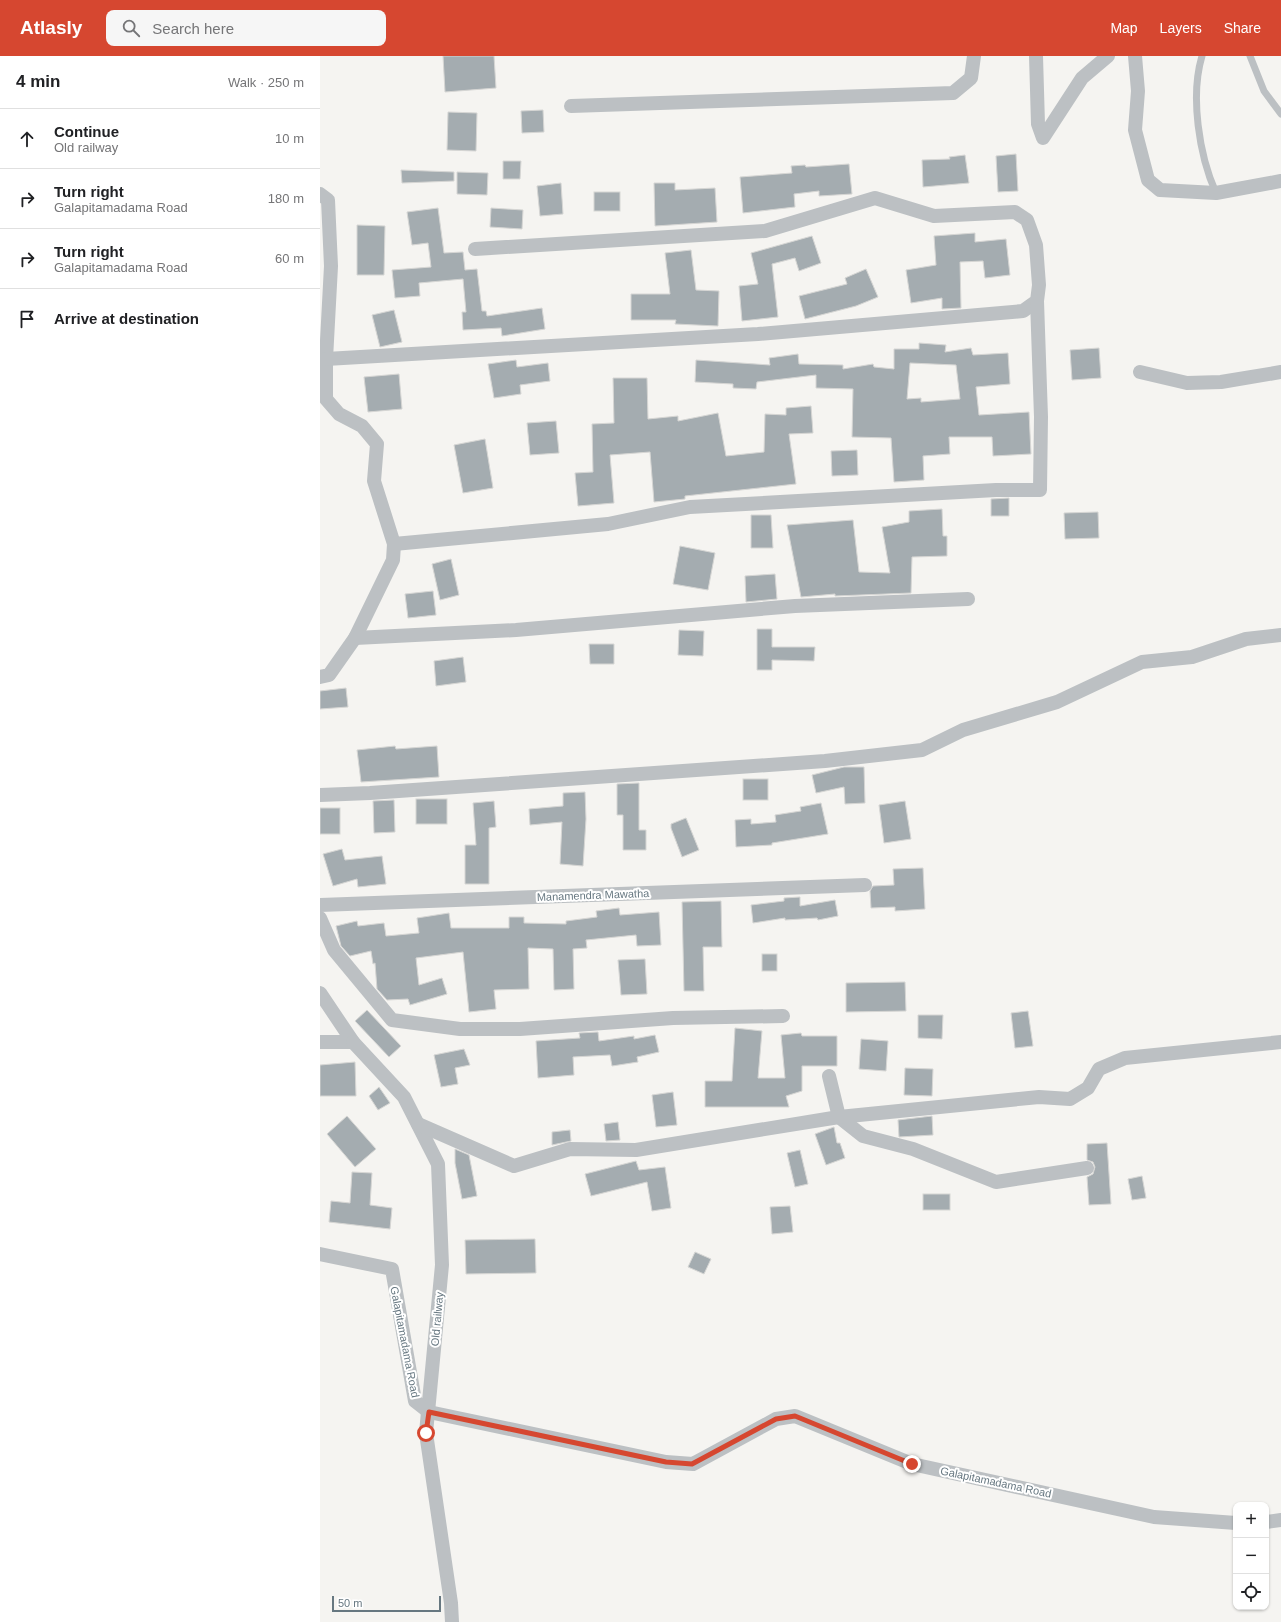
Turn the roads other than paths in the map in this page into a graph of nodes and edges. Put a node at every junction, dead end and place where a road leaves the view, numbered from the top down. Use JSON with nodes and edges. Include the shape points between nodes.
{"nodes":[{"id":1,"x":974,"y":56,"type":"edge"},
{"id":2,"x":1036,"y":56,"type":"edge"},
{"id":3,"x":1108,"y":56,"type":"edge"},
{"id":4,"x":1135,"y":56,"type":"edge"},
{"id":5,"x":1202,"y":56,"type":"edge"},
{"id":6,"x":1250,"y":56,"type":"edge"},
{"id":7,"x":571,"y":106,"type":"dead end"},
{"id":8,"x":1281,"y":114,"type":"edge"},
{"id":9,"x":1281,"y":181,"type":"edge"},
{"id":10,"x":1216,"y":193,"type":"junction"},
{"id":11,"x":320,"y":194,"type":"edge"},
{"id":12,"x":475,"y":249,"type":"dead end"},
{"id":13,"x":1037,"y":301,"type":"junction"},
{"id":14,"x":326,"y":359,"type":"junction"},
{"id":15,"x":1140,"y":372,"type":"dead end"},
{"id":16,"x":1281,"y":372,"type":"edge"},
{"id":17,"x":394,"y":544,"type":"junction"},
{"id":18,"x":968,"y":600,"type":"dead end"},
{"id":19,"x":1281,"y":635,"type":"edge"},
{"id":20,"x":355,"y":638,"type":"junction"},
{"id":21,"x":320,"y":677,"type":"edge"},
{"id":22,"x":320,"y":795,"type":"edge"},
{"id":23,"x":865,"y":885,"type":"dead end"},
{"id":24,"x":320,"y":905,"type":"edge"},
{"id":25,"x":320,"y":918,"type":"edge"},
{"id":26,"x":320,"y":993,"type":"edge"},
{"id":27,"x":783,"y":1016,"type":"dead end"},
{"id":28,"x":320,"y":1042,"type":"edge"},
{"id":29,"x":353,"y":1042,"type":"junction"},
{"id":30,"x":1281,"y":1042,"type":"edge"},
{"id":31,"x":828,"y":1076,"type":"dead end"},
{"id":32,"x":839,"y":1117,"type":"junction"},
{"id":33,"x":418,"y":1124,"type":"junction"},
{"id":34,"x":1087,"y":1168,"type":"dead end"},
{"id":35,"x":320,"y":1254,"type":"edge"},
{"id":36,"x":429,"y":1412,"type":"junction"},
{"id":37,"x":1281,"y":1520,"type":"edge"},
{"id":38,"x":1269,"y":1522,"type":"edge"},
{"id":39,"x":1233,"y":1523,"type":"edge"},
{"id":40,"x":452,"y":1622,"type":"edge"}],
"edges":[{"from":1,"to":7,"type":"street","via":[[972,78],[953,92]]},
{"from":2,"to":3,"type":"street","via":[[1038,124],[1043,138],[1082,78]]},
{"from":4,"to":10,"type":"street","via":[[1138,91],[1135,130],[1148,180],[1160,190]]},
{"from":5,"to":10,"type":"lane","via":[[1197,73],[1199,134]]},
{"from":6,"to":8,"type":"lane","via":[[1264,91]]},
{"from":9,"to":10,"type":"street"},
{"from":11,"to":14,"type":"street","via":[[328,200],[331,266]]},
{"from":12,"to":13,"type":"street","via":[[765,231],[875,198],[934,216],[1015,212],[1027,220],[1036,245],[1039,285]]},
{"from":13,"to":14,"type":"street","via":[[1024,311],[758,334]]},
{"from":13,"to":17,"type":"street","via":[[1041,417],[1040,490],[996,490],[690,507],[608,524]]},
{"from":14,"to":17,"type":"street","via":[[326,399],[339,414],[362,426],[377,444],[374,481]]},
{"from":15,"to":16,"type":"street","via":[[1187,383],[1221,382]]},
{"from":17,"to":20,"type":"street","via":[[393,560]]},
{"from":18,"to":20,"type":"street","via":[[795,606],[516,630]]},
{"from":19,"to":22,"type":"street","via":[[1246,639],[1192,657],[1142,662],[1057,702],[963,730],[922,750],[825,762]]},
{"from":20,"to":21,"type":"street","via":[[329,675]]},
{"from":23,"to":24,"type":"street","name":"Manamendra Mawatha"},
{"from":25,"to":27,"type":"street","via":[[334,950],[392,1020],[460,1029],[520,1029],[673,1018]]},
{"from":26,"to":29,"type":"street"},
{"from":28,"to":29,"type":"street"},
{"from":29,"to":33,"type":"street","name":"Old railway","via":[[404,1097]]},
{"from":30,"to":32,"type":"street","via":[[1125,1058],[1099,1069],[1088,1088],[1070,1099],[1039,1097]]},
{"from":31,"to":32,"type":"street"},
{"from":32,"to":33,"type":"street","via":[[636,1150],[570,1149],[514,1166]]},
{"from":32,"to":34,"type":"street","via":[[863,1136],[913,1149],[996,1182]]},
{"from":33,"to":36,"type":"street","name":"Old railway","via":[[438,1164],[442,1266]]},
{"from":35,"to":36,"type":"street","name":"Galapitamadama Road","via":[[392,1269],[414,1401]]},
{"from":36,"to":39,"type":"street","name":"Galapitamadama Road","via":[[666,1462],[692,1464],[776,1419],[795,1416],[912,1464],[1154,1517]]},
{"from":36,"to":40,"type":"street","name":"Old railway","via":[[426,1433]]},
{"from":37,"to":38,"type":"street"}]}
